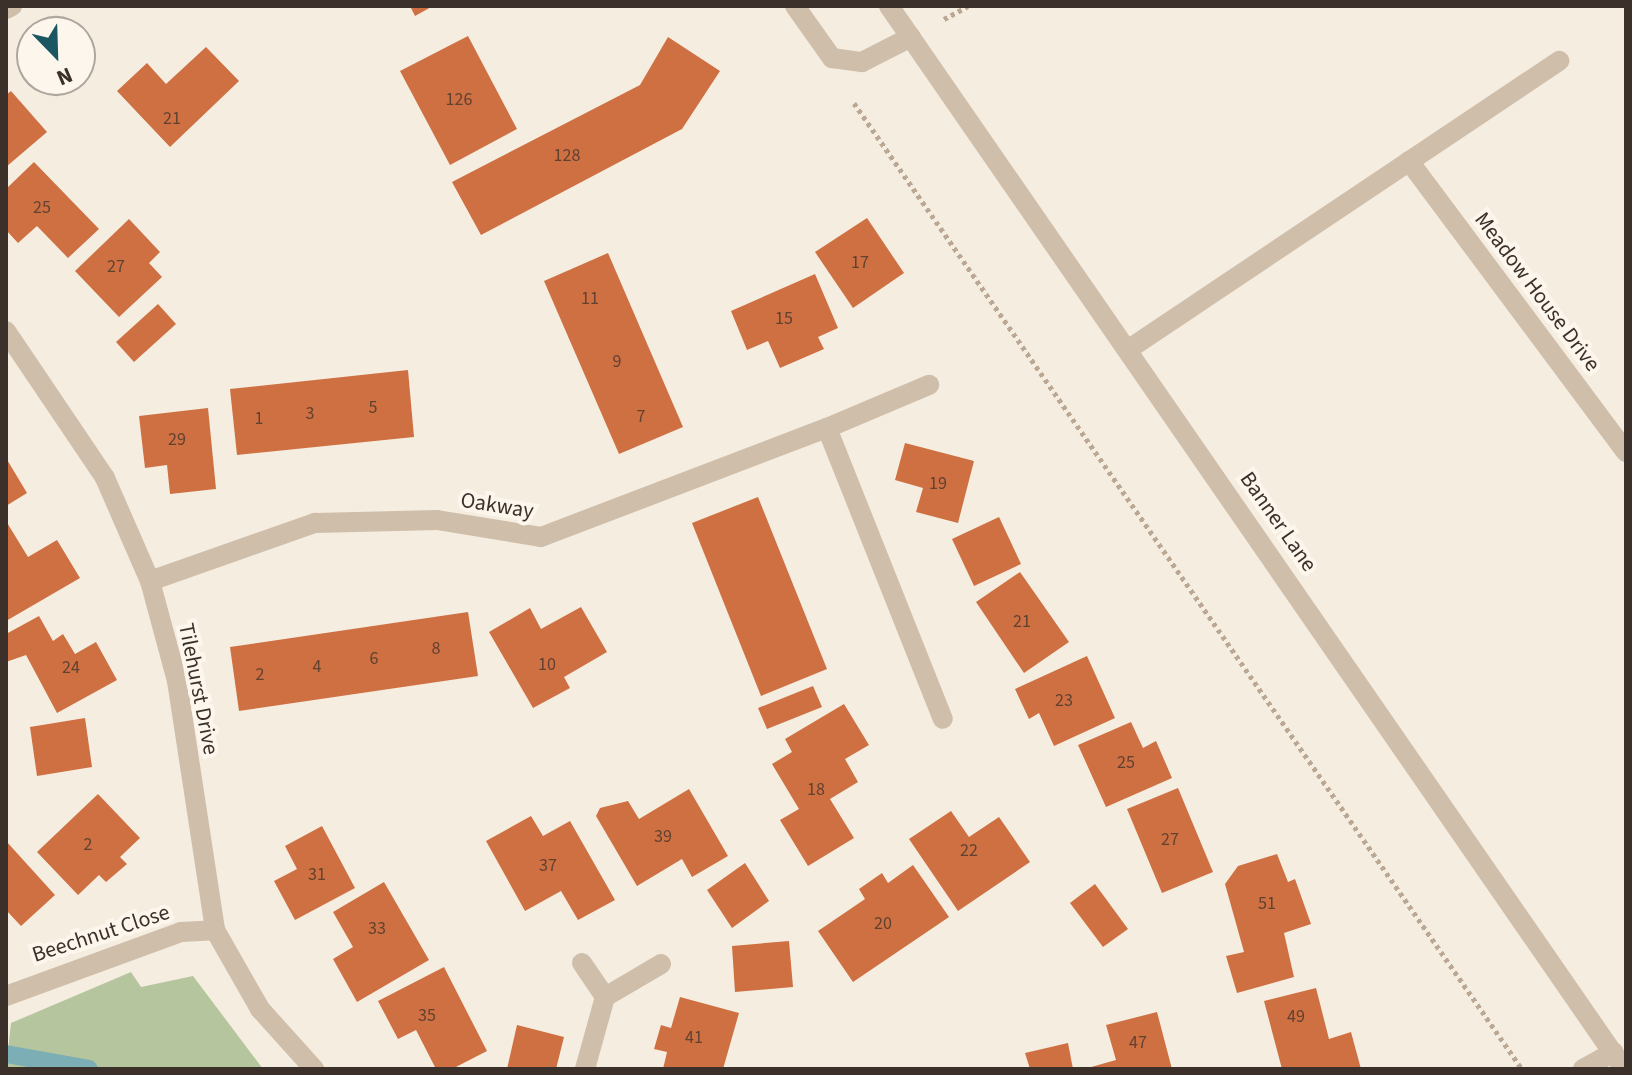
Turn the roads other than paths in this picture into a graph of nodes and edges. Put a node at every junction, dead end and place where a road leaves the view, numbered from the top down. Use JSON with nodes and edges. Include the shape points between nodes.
{"nodes":[{"id":1,"x":12,"y":6,"type":"edge"},
{"id":2,"x":795,"y":6,"type":"edge"},
{"id":3,"x":889,"y":6,"type":"edge"},
{"id":4,"x":6,"y":9,"type":"edge"},
{"id":5,"x":911,"y":37,"type":"junction"},
{"id":6,"x":1559,"y":61,"type":"dead end"},
{"id":7,"x":1409,"y":161,"type":"junction"},
{"id":8,"x":6,"y":331,"type":"edge"},
{"id":9,"x":1129,"y":349,"type":"junction"},
{"id":10,"x":929,"y":385,"type":"dead end"},
{"id":11,"x":827,"y":428,"type":"junction"},
{"id":12,"x":1626,"y":452,"type":"edge"},
{"id":13,"x":150,"y":581,"type":"junction"},
{"id":14,"x":943,"y":719,"type":"dead end"},
{"id":15,"x":215,"y":930,"type":"junction"},
{"id":16,"x":582,"y":963,"type":"dead end"},
{"id":17,"x":661,"y":964,"type":"dead end"},
{"id":18,"x":6,"y":996,"type":"edge"},
{"id":19,"x":605,"y":997,"type":"junction"},
{"id":20,"x":1619,"y":1060,"type":"edge"},
{"id":21,"x":309,"y":1068,"type":"edge"},
{"id":22,"x":585,"y":1069,"type":"edge"},
{"id":23,"x":1583,"y":1069,"type":"edge"}],
"edges":[{"from":1,"to":4,"type":"street"},
{"from":2,"to":5,"type":"street","via":[[832,58],[862,62]]},
{"from":3,"to":5,"type":"street","name":"Banner Lane"},
{"from":5,"to":9,"type":"street","name":"Banner Lane"},
{"from":6,"to":7,"type":"street"},
{"from":7,"to":9,"type":"street"},
{"from":7,"to":12,"type":"street","name":"Meadow House Drive"},
{"from":8,"to":13,"type":"street","name":"Tilehurst Drive","via":[[105,478]]},
{"from":9,"to":20,"type":"street","name":"Banner Lane"},
{"from":10,"to":11,"type":"street","name":"Oakway"},
{"from":11,"to":13,"type":"street","name":"Oakway","via":[[541,537],[437,520],[315,523]]},
{"from":11,"to":14,"type":"street"},
{"from":13,"to":15,"type":"street","name":"Tilehurst Drive","via":[[177,681]]},
{"from":15,"to":18,"type":"street","name":"Beechnut Close","via":[[181,932]]},
{"from":15,"to":21,"type":"street","name":"Tilehurst Drive","via":[[237,976]]},
{"from":16,"to":19,"type":"street"},
{"from":17,"to":19,"type":"street"},
{"from":19,"to":22,"type":"street"},
{"from":20,"to":23,"type":"street"}]}
